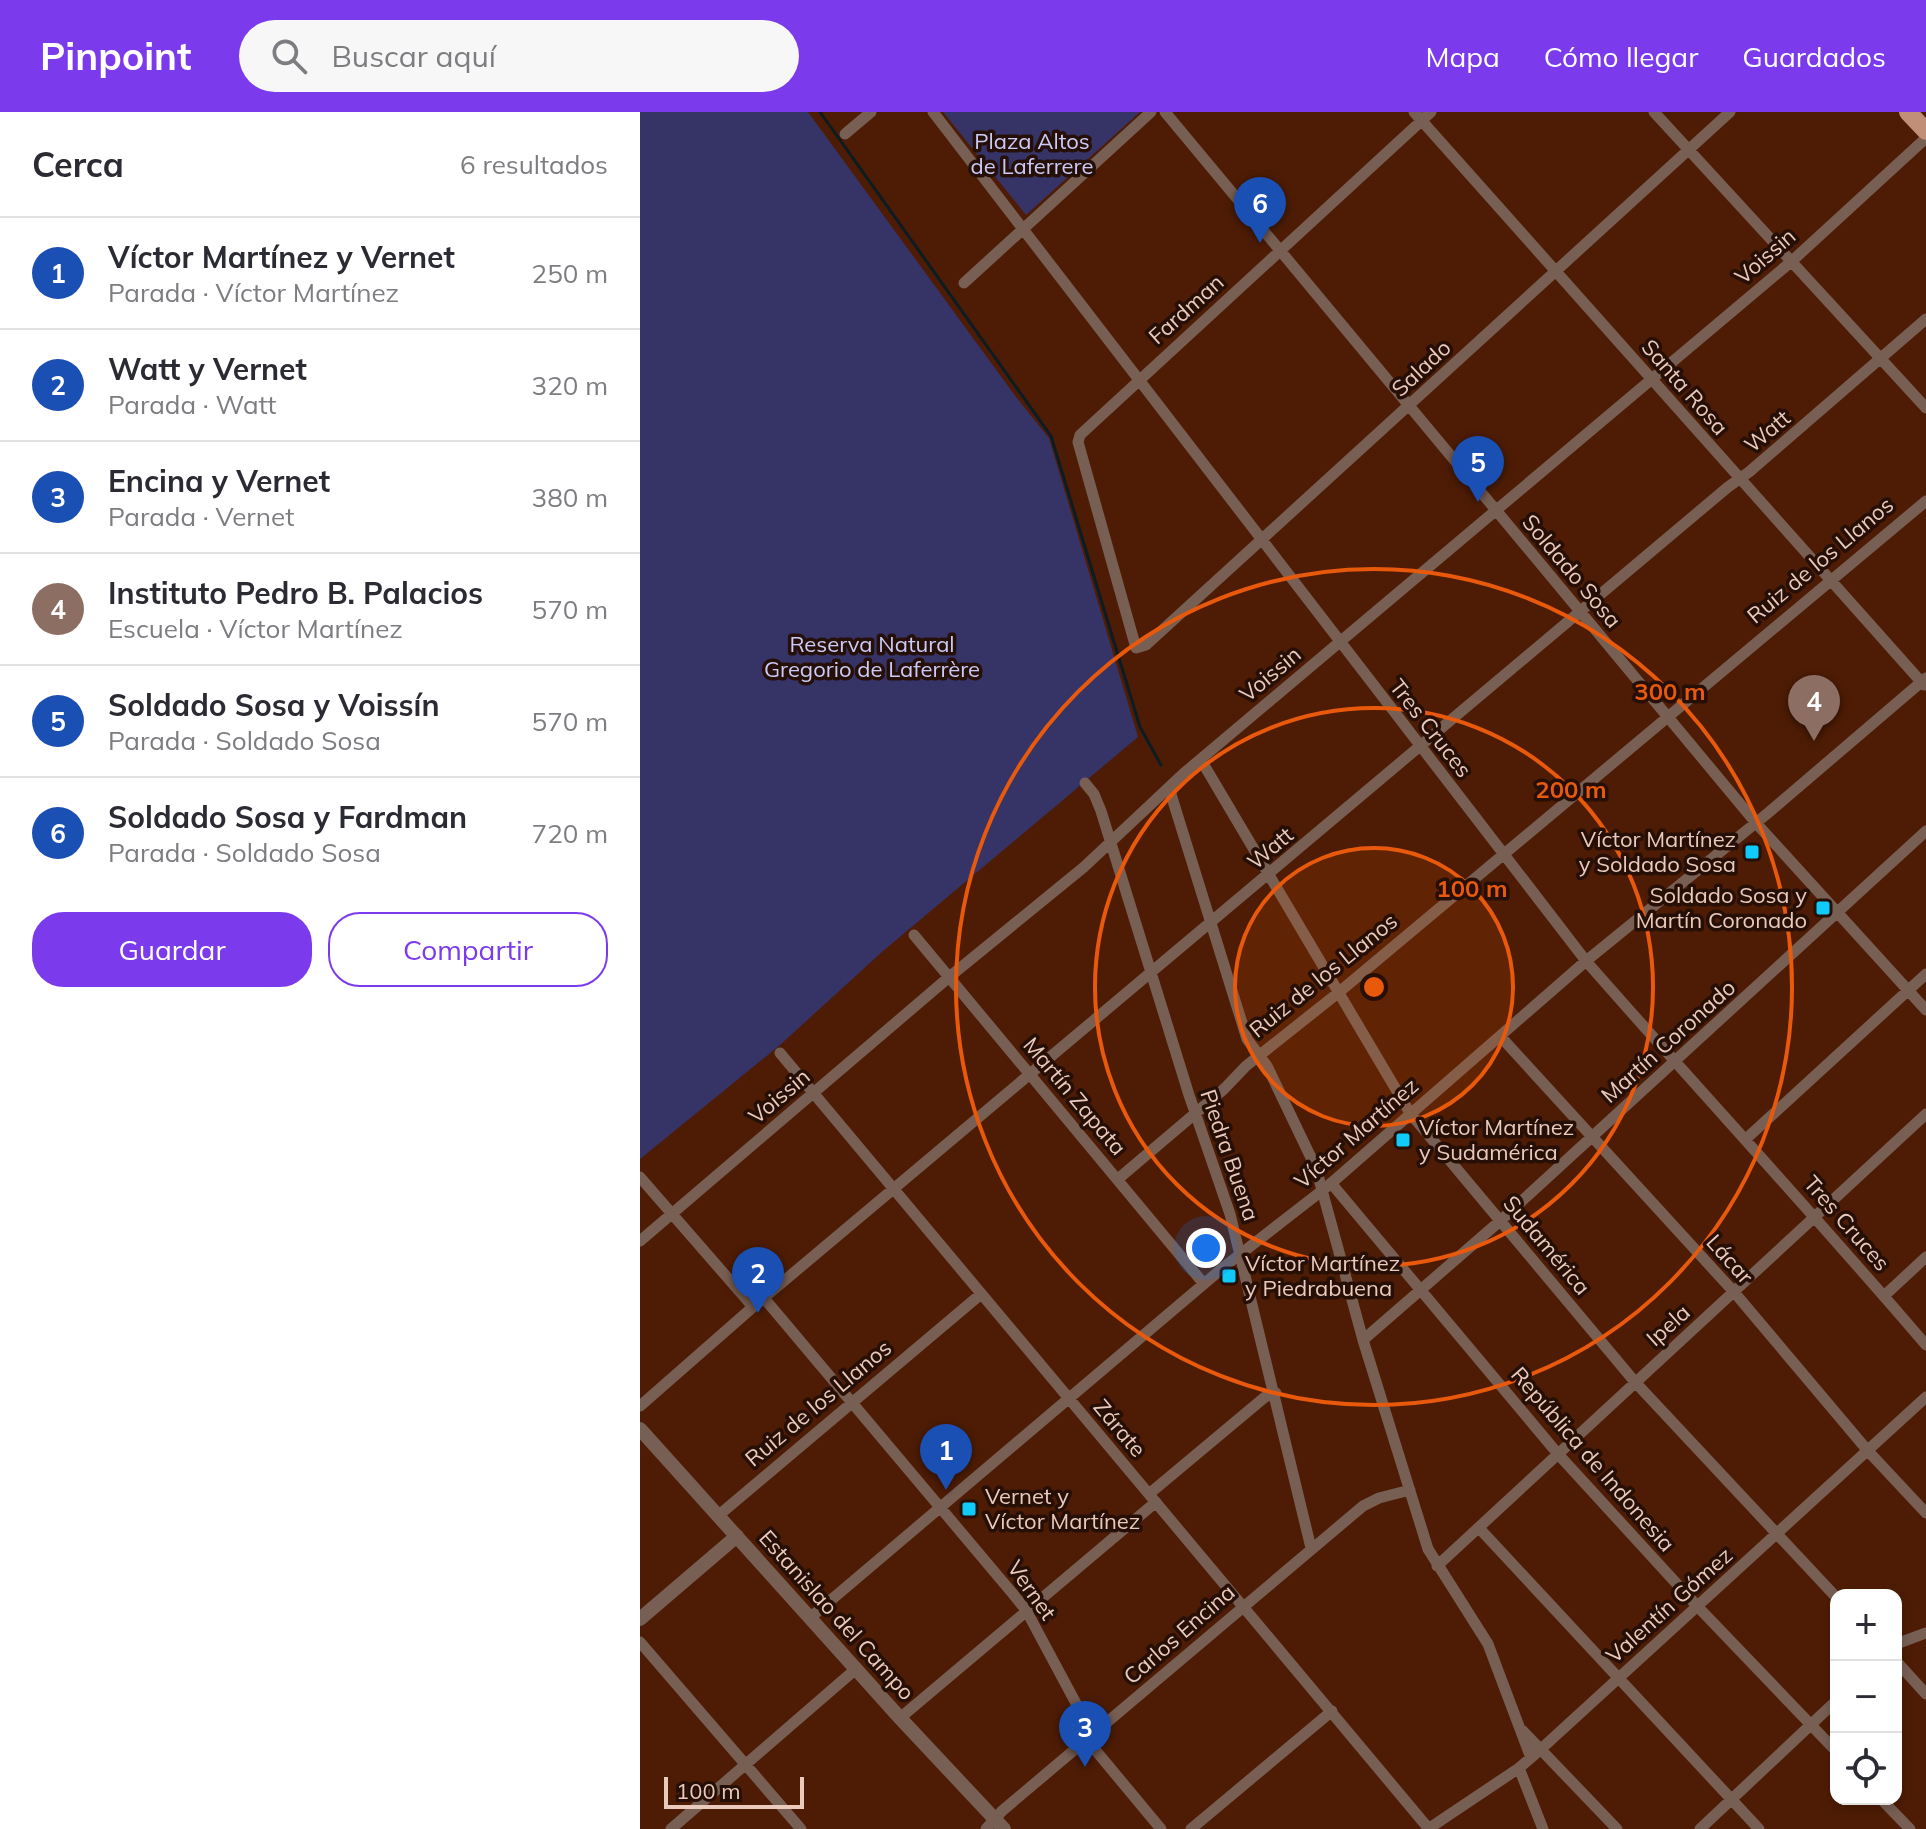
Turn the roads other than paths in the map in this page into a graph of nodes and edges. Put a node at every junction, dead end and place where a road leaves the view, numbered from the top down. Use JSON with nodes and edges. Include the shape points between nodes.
{"nodes":[{"id":1,"x":871,"y":112,"type":"edge"},
{"id":2,"x":933,"y":112,"type":"edge"},
{"id":3,"x":1151,"y":112,"type":"edge"},
{"id":4,"x":1165,"y":112,"type":"edge"},
{"id":5,"x":1654,"y":112,"type":"edge"},
{"id":6,"x":1730,"y":112,"type":"edge"},
{"id":7,"x":1908,"y":112,"type":"edge"},
{"id":8,"x":1422,"y":115,"type":"edge"},
{"id":9,"x":1926,"y":131,"type":"edge"},
{"id":10,"x":845,"y":134,"type":"dead end"},
{"id":11,"x":1926,"y":138,"type":"edge"},
{"id":12,"x":1689,"y":150,"type":"junction"},
{"id":13,"x":1024,"y":229,"type":"junction"},
{"id":14,"x":1279,"y":251,"type":"junction"},
{"id":15,"x":1792,"y":261,"type":"junction"},
{"id":16,"x":1555,"y":270,"type":"junction"},
{"id":17,"x":964,"y":283,"type":"dead end"},
{"id":18,"x":1926,"y":319,"type":"edge"},
{"id":19,"x":1881,"y":359,"type":"junction"},
{"id":20,"x":1138,"y":379,"type":"junction"},
{"id":21,"x":1652,"y":379,"type":"junction"},
{"id":22,"x":1409,"y":407,"type":"junction"},
{"id":23,"x":1926,"y":408,"type":"edge"},
{"id":24,"x":1739,"y":479,"type":"junction"},
{"id":25,"x":1926,"y":501,"type":"edge"},
{"id":26,"x":1496,"y":511,"type":"junction"},
{"id":27,"x":1262,"y":541,"type":"junction"},
{"id":28,"x":1831,"y":581,"type":"junction"},
{"id":29,"x":1580,"y":612,"type":"junction"},
{"id":30,"x":1339,"y":642,"type":"junction"},
{"id":31,"x":1136,"y":648,"type":"joint"},
{"id":32,"x":1924,"y":683,"type":"edge"},
{"id":33,"x":1667,"y":717,"type":"junction"},
{"id":34,"x":1420,"y":747,"type":"junction"},
{"id":35,"x":1201,"y":760,"type":"junction"},
{"id":36,"x":1085,"y":783,"type":"dead end"},
{"id":37,"x":1169,"y":788,"type":"junction"},
{"id":38,"x":1756,"y":823,"type":"junction"},
{"id":39,"x":1926,"y":831,"type":"edge"},
{"id":40,"x":1110,"y":843,"type":"junction"},
{"id":41,"x":1503,"y":855,"type":"junction"},
{"id":42,"x":1270,"y":874,"type":"junction"},
{"id":43,"x":1838,"y":913,"type":"junction"},
{"id":44,"x":1212,"y":923,"type":"junction"},
{"id":45,"x":914,"y":935,"type":"dead end"},
{"id":46,"x":1586,"y":961,"type":"junction"},
{"id":47,"x":1151,"y":973,"type":"junction"},
{"id":48,"x":1926,"y":974,"type":"edge"},
{"id":49,"x":948,"y":978,"type":"junction"},
{"id":50,"x":1908,"y":991,"type":"junction"},
{"id":51,"x":1338,"y":993,"type":"junction"},
{"id":52,"x":1926,"y":1010,"type":"edge"},
{"id":53,"x":1500,"y":1036,"type":"junction"},
{"id":54,"x":780,"y":1053,"type":"dead end"},
{"id":55,"x":1260,"y":1055,"type":"junction"},
{"id":56,"x":1674,"y":1062,"type":"junction"},
{"id":57,"x":1031,"y":1075,"type":"junction"},
{"id":58,"x":814,"y":1093,"type":"junction"},
{"id":59,"x":1196,"y":1113,"type":"junction"},
{"id":60,"x":1410,"y":1113,"type":"junction"},
{"id":61,"x":1926,"y":1114,"type":"edge"},
{"id":62,"x":1591,"y":1138,"type":"junction"},
{"id":63,"x":1747,"y":1138,"type":"junction"},
{"id":64,"x":640,"y":1177,"type":"edge"},
{"id":65,"x":1118,"y":1179,"type":"junction"},
{"id":66,"x":1326,"y":1187,"type":"junction"},
{"id":67,"x":894,"y":1190,"type":"junction"},
{"id":68,"x":673,"y":1213,"type":"junction"},
{"id":69,"x":1816,"y":1216,"type":"junction"},
{"id":70,"x":1500,"y":1221,"type":"junction"},
{"id":71,"x":640,"y":1241,"type":"edge"},
{"id":72,"x":1241,"y":1253,"type":"junction"},
{"id":73,"x":1926,"y":1257,"type":"edge"},
{"id":74,"x":1204,"y":1284,"type":"junction"},
{"id":75,"x":1421,"y":1290,"type":"junction"},
{"id":76,"x":1734,"y":1292,"type":"junction"},
{"id":77,"x":981,"y":1294,"type":"junction"},
{"id":78,"x":1884,"y":1296,"type":"junction"},
{"id":79,"x":764,"y":1298,"type":"junction"},
{"id":80,"x":753,"y":1307,"type":"junction"},
{"id":81,"x":1363,"y":1340,"type":"junction"},
{"id":82,"x":1926,"y":1345,"type":"edge"},
{"id":83,"x":1635,"y":1382,"type":"junction"},
{"id":84,"x":1276,"y":1393,"type":"junction"},
{"id":85,"x":1926,"y":1397,"type":"edge"},
{"id":86,"x":1070,"y":1399,"type":"junction"},
{"id":87,"x":854,"y":1402,"type":"junction"},
{"id":88,"x":640,"y":1406,"type":"edge"},
{"id":89,"x":642,"y":1436,"type":"edge"},
{"id":90,"x":1868,"y":1451,"type":"junction"},
{"id":91,"x":1558,"y":1454,"type":"junction"},
{"id":92,"x":1410,"y":1490,"type":"junction"},
{"id":93,"x":1152,"y":1498,"type":"junction"},
{"id":94,"x":941,"y":1507,"type":"junction"},
{"id":95,"x":1926,"y":1513,"type":"edge"},
{"id":96,"x":719,"y":1515,"type":"junction"},
{"id":97,"x":1479,"y":1528,"type":"junction"},
{"id":98,"x":1777,"y":1534,"type":"junction"},
{"id":99,"x":737,"y":1536,"type":"junction"},
{"id":100,"x":1311,"y":1548,"type":"junction"},
{"id":101,"x":1437,"y":1566,"type":"junction"},
{"id":102,"x":1830,"y":1591,"type":"edge"},
{"id":103,"x":1243,"y":1606,"type":"junction"},
{"id":104,"x":1698,"y":1607,"type":"junction"},
{"id":105,"x":1026,"y":1610,"type":"junction"},
{"id":106,"x":811,"y":1617,"type":"junction"},
{"id":107,"x":640,"y":1618,"type":"edge"},
{"id":108,"x":1926,"y":1633,"type":"edge"},
{"id":109,"x":640,"y":1642,"type":"edge"},
{"id":110,"x":1902,"y":1642,"type":"edge"},
{"id":111,"x":857,"y":1668,"type":"junction"},
{"id":112,"x":1902,"y":1668,"type":"edge"},
{"id":113,"x":1619,"y":1677,"type":"junction"},
{"id":114,"x":1926,"y":1694,"type":"edge"},
{"id":115,"x":1830,"y":1707,"type":"edge"},
{"id":116,"x":1332,"y":1711,"type":"junction"},
{"id":117,"x":900,"y":1718,"type":"junction"},
{"id":118,"x":1811,"y":1725,"type":"junction"},
{"id":119,"x":1522,"y":1730,"type":"junction"},
{"id":120,"x":1090,"y":1737,"type":"junction"},
{"id":121,"x":1830,"y":1745,"type":"edge"},
{"id":122,"x":1541,"y":1749,"type":"junction"},
{"id":123,"x":1531,"y":1758,"type":"junction"},
{"id":124,"x":745,"y":1765,"type":"junction"},
{"id":125,"x":1519,"y":1768,"type":"junction"},
{"id":126,"x":1732,"y":1799,"type":"junction"},
{"id":127,"x":1887,"y":1805,"type":"edge"},
{"id":128,"x":996,"y":1827,"type":"edge"},
{"id":129,"x":671,"y":1829,"type":"edge"},
{"id":130,"x":801,"y":1829,"type":"edge"},
{"id":131,"x":1161,"y":1829,"type":"edge"},
{"id":132,"x":1191,"y":1829,"type":"edge"},
{"id":133,"x":1428,"y":1829,"type":"edge"},
{"id":134,"x":1543,"y":1829,"type":"edge"},
{"id":135,"x":1617,"y":1829,"type":"edge"},
{"id":136,"x":1700,"y":1829,"type":"edge"},
{"id":137,"x":1759,"y":1829,"type":"edge"},
{"id":138,"x":1910,"y":1829,"type":"edge"}],
"edges":[{"from":1,"to":10,"type":"street"},
{"from":2,"to":13,"type":"street","name":"Tres Cruces"},
{"from":3,"to":13,"type":"street"},
{"from":4,"to":14,"type":"street","name":"Soldado Sosa"},
{"from":5,"to":12,"type":"street"},
{"from":6,"to":12,"type":"street","name":"Salado"},
{"from":7,"to":9,"type":"main road"},
{"from":8,"to":14,"type":"street","name":"Fardman"},
{"from":8,"to":16,"type":"street","name":"Santa Rosa"},
{"from":11,"to":15,"type":"street","name":"Voissin"},
{"from":12,"to":15,"type":"street"},
{"from":12,"to":16,"type":"street","name":"Salado"},
{"from":13,"to":17,"type":"street"},
{"from":13,"to":20,"type":"street","name":"Tres Cruces"},
{"from":14,"to":20,"type":"street","name":"Fardman"},
{"from":14,"to":22,"type":"street","name":"Soldado Sosa"},
{"from":15,"to":19,"type":"street"},
{"from":15,"to":21,"type":"street","name":"Voissin"},
{"from":16,"to":21,"type":"street","name":"Santa Rosa"},
{"from":16,"to":22,"type":"street","name":"Salado"},
{"from":18,"to":19,"type":"street","name":"Watt"},
{"from":19,"to":23,"type":"street"},
{"from":19,"to":24,"type":"street","name":"Watt"},
{"from":20,"to":27,"type":"street","name":"Tres Cruces"},
{"from":20,"to":31,"type":"street","name":"Fardman","via":[[1083,430],[1078,442]]},
{"from":21,"to":24,"type":"street","name":"Santa Rosa"},
{"from":21,"to":26,"type":"street","name":"Voissin"},
{"from":22,"to":26,"type":"street","name":"Soldado Sosa"},
{"from":22,"to":27,"type":"street","name":"Salado"},
{"from":24,"to":28,"type":"street","name":"Santa Rosa"},
{"from":24,"to":29,"type":"street","name":"Watt"},
{"from":25,"to":28,"type":"street","name":"Ruiz de los Llanos"},
{"from":26,"to":29,"type":"street","name":"Soldado Sosa"},
{"from":26,"to":30,"type":"street","name":"Voissin"},
{"from":27,"to":30,"type":"street","name":"Tres Cruces"},
{"from":27,"to":31,"type":"street","name":"Salado","via":[[1146,645]]},
{"from":28,"to":32,"type":"street","name":"Santa Rosa"},
{"from":28,"to":33,"type":"street","name":"Ruiz de los Llanos"},
{"from":29,"to":33,"type":"street","name":"Soldado Sosa"},
{"from":29,"to":34,"type":"street","name":"Watt"},
{"from":30,"to":34,"type":"street","name":"Tres Cruces"},
{"from":30,"to":35,"type":"street","name":"Voissin"},
{"from":32,"to":38,"type":"street","name":"Víctor Martínez"},
{"from":33,"to":38,"type":"street","name":"Soldado Sosa"},
{"from":33,"to":41,"type":"street","name":"Ruiz de los Llanos"},
{"from":34,"to":41,"type":"street","name":"Tres Cruces"},
{"from":34,"to":42,"type":"street","name":"Watt"},
{"from":35,"to":37,"type":"street","name":"Voissin"},
{"from":35,"to":42,"type":"street","name":"Sudamérica"},
{"from":36,"to":40,"type":"street","name":"Piedra Buena","via":[[1097,801]]},
{"from":37,"to":40,"type":"street","name":"Voissin"},
{"from":37,"to":44,"type":"street"},
{"from":38,"to":43,"type":"street","name":"Soldado Sosa"},
{"from":38,"to":46,"type":"street","name":"Víctor Martínez"},
{"from":39,"to":43,"type":"street","name":"Martín Coronado"},
{"from":40,"to":47,"type":"street","name":"Piedra Buena"},
{"from":40,"to":49,"type":"street","name":"Voissin"},
{"from":41,"to":46,"type":"street","name":"Tres Cruces"},
{"from":41,"to":51,"type":"street","name":"Ruiz de los Llanos"},
{"from":42,"to":44,"type":"street","name":"Watt"},
{"from":42,"to":51,"type":"street","name":"Sudamérica"},
{"from":43,"to":50,"type":"street","name":"Soldado Sosa"},
{"from":43,"to":56,"type":"street","name":"Martín Coronado"},
{"from":44,"to":47,"type":"street","name":"Watt"},
{"from":44,"to":55,"type":"street","via":[[1247,1039]]},
{"from":45,"to":49,"type":"street","name":"Martín Zapata"},
{"from":46,"to":53,"type":"street","name":"Víctor Martínez"},
{"from":46,"to":56,"type":"street","name":"Tres Cruces"},
{"from":47,"to":57,"type":"street","name":"Watt"},
{"from":47,"to":59,"type":"street","name":"Piedra Buena"},
{"from":48,"to":50,"type":"street"},
{"from":49,"to":57,"type":"street","name":"Martín Zapata"},
{"from":49,"to":58,"type":"street","name":"Voissin"},
{"from":50,"to":52,"type":"street","name":"Soldado Sosa"},
{"from":50,"to":63,"type":"street"},
{"from":51,"to":55,"type":"street","name":"Ruiz de los Llanos"},
{"from":51,"to":60,"type":"street","name":"Sudamérica"},
{"from":53,"to":60,"type":"street","name":"Víctor Martínez"},
{"from":53,"to":62,"type":"street","name":"Lácar"},
{"from":54,"to":58,"type":"street","name":"Zárate"},
{"from":55,"to":59,"type":"street","name":"Ruiz de los Llanos"},
{"from":55,"to":66,"type":"street"},
{"from":56,"to":62,"type":"street","name":"Martín Coronado"},
{"from":56,"to":63,"type":"street","name":"Tres Cruces"},
{"from":57,"to":65,"type":"street","name":"Martín Zapata"},
{"from":57,"to":67,"type":"street","name":"Watt"},
{"from":58,"to":67,"type":"street","name":"Zárate"},
{"from":58,"to":68,"type":"street","name":"Voissin"},
{"from":59,"to":65,"type":"street","name":"Ruiz de los Llanos"},
{"from":59,"to":72,"type":"street","name":"Piedra Buena"},
{"from":60,"to":66,"type":"street","name":"Víctor Martínez"},
{"from":60,"to":70,"type":"street","name":"Sudamérica"},
{"from":61,"to":69,"type":"street","name":"Ipela"},
{"from":62,"to":70,"type":"street","name":"Martín Coronado"},
{"from":62,"to":76,"type":"street","name":"Lácar"},
{"from":63,"to":69,"type":"street","name":"Tres Cruces"},
{"from":64,"to":68,"type":"street"},
{"from":65,"to":74,"type":"street","name":"Martín Zapata"},
{"from":66,"to":72,"type":"street","name":"Víctor Martínez"},
{"from":66,"to":75,"type":"street","name":"República de Indonesia"},
{"from":66,"to":81,"type":"street"},
{"from":67,"to":77,"type":"street","name":"Zárate"},
{"from":67,"to":79,"type":"street","name":"Watt"},
{"from":68,"to":71,"type":"street","name":"Voissin"},
{"from":68,"to":80,"type":"street"},
{"from":69,"to":76,"type":"street","name":"Ipela"},
{"from":69,"to":78,"type":"street","name":"Tres Cruces"},
{"from":70,"to":75,"type":"street","name":"Martín Coronado"},
{"from":70,"to":83,"type":"street","name":"Sudamérica"},
{"from":72,"to":74,"type":"street","name":"Víctor Martínez"},
{"from":72,"to":84,"type":"street","name":"Piedra Buena"},
{"from":73,"to":78,"type":"street"},
{"from":74,"to":86,"type":"street","name":"Víctor Martínez"},
{"from":75,"to":81,"type":"street","name":"Martín Coronado"},
{"from":75,"to":91,"type":"street","name":"República de Indonesia"},
{"from":76,"to":83,"type":"street","name":"Ipela"},
{"from":76,"to":90,"type":"street","name":"Lácar"},
{"from":77,"to":86,"type":"street","name":"Zárate"},
{"from":77,"to":87,"type":"street","name":"Ruiz de los Llanos"},
{"from":78,"to":82,"type":"street","name":"Tres Cruces"},
{"from":79,"to":80,"type":"street","name":"Watt"},
{"from":79,"to":87,"type":"street","name":"Vernet"},
{"from":80,"to":88,"type":"street","name":"Watt"},
{"from":81,"to":92,"type":"street"},
{"from":83,"to":91,"type":"street","name":"Ipela"},
{"from":83,"to":98,"type":"street","name":"Sudamérica"},
{"from":84,"to":93,"type":"street","via":[[1265,1397]]},
{"from":84,"to":100,"type":"street","name":"Piedra Buena"},
{"from":85,"to":90,"type":"street","name":"Valentín Gómez"},
{"from":86,"to":93,"type":"street","name":"Zárate"},
{"from":86,"to":94,"type":"street","name":"Víctor Martínez"},
{"from":87,"to":94,"type":"street","name":"Vernet"},
{"from":87,"to":96,"type":"street","name":"Ruiz de los Llanos"},
{"from":89,"to":96,"type":"street","name":"Estanislao del Campo"},
{"from":90,"to":95,"type":"street","name":"Lácar"},
{"from":90,"to":98,"type":"street","name":"Valentín Gómez"},
{"from":91,"to":97,"type":"street","name":"Ipela"},
{"from":91,"to":104,"type":"street","name":"República de Indonesia"},
{"from":92,"to":100,"type":"street","name":"Carlos Encina","via":[[1363,1506]]},
{"from":92,"to":101,"type":"street"},
{"from":93,"to":103,"type":"street","name":"Zárate"},
{"from":93,"to":105,"type":"street"},
{"from":94,"to":105,"type":"street","name":"Vernet"},
{"from":94,"to":106,"type":"street","name":"Víctor Martínez"},
{"from":96,"to":99,"type":"street","name":"Estanislao del Campo"},
{"from":97,"to":101,"type":"street","name":"Ipela"},
{"from":97,"to":113,"type":"street"},
{"from":98,"to":102,"type":"street","name":"Sudamérica"},
{"from":98,"to":104,"type":"street","name":"Valentín Gómez"},
{"from":99,"to":106,"type":"street","name":"Estanislao del Campo"},
{"from":99,"to":107,"type":"street"},
{"from":100,"to":103,"type":"street","name":"Carlos Encina"},
{"from":101,"to":119,"type":"street","via":[[1488,1644]]},
{"from":103,"to":116,"type":"street","name":"Zárate"},
{"from":103,"to":120,"type":"street","name":"Carlos Encina"},
{"from":104,"to":113,"type":"street","name":"Valentín Gómez"},
{"from":104,"to":118,"type":"street","name":"República de Indonesia"},
{"from":105,"to":117,"type":"street"},
{"from":105,"to":120,"type":"street","name":"Vernet"},
{"from":106,"to":111,"type":"street","name":"Estanislao del Campo"},
{"from":108,"to":110,"type":"street"},
{"from":109,"to":124,"type":"street"},
{"from":111,"to":117,"type":"street","name":"Estanislao del Campo"},
{"from":111,"to":124,"type":"street"},
{"from":112,"to":114,"type":"street"},
{"from":113,"to":122,"type":"street","name":"Valentín Gómez"},
{"from":113,"to":126,"type":"street"},
{"from":115,"to":118,"type":"street"},
{"from":116,"to":132,"type":"street"},
{"from":116,"to":133,"type":"street","name":"Zárate"},
{"from":117,"to":128,"type":"street","name":"Estanislao del Campo"},
{"from":118,"to":121,"type":"street","name":"República de Indonesia"},
{"from":118,"to":126,"type":"street"},
{"from":119,"to":122,"type":"street"},
{"from":119,"to":123,"type":"street"},
{"from":120,"to":128,"type":"street","name":"Carlos Encina","via":[[1002,1811]]},
{"from":120,"to":131,"type":"street","name":"Vernet"},
{"from":122,"to":123,"type":"street","name":"Valentín Gómez"},
{"from":122,"to":135,"type":"street"},
{"from":123,"to":125,"type":"street","name":"Valentín Gómez"},
{"from":124,"to":129,"type":"street"},
{"from":124,"to":130,"type":"street"},
{"from":125,"to":133,"type":"street","name":"Valentín Gómez"},
{"from":125,"to":134,"type":"street"},
{"from":126,"to":136,"type":"street"},
{"from":126,"to":137,"type":"street"},
{"from":127,"to":138,"type":"street"}]}
